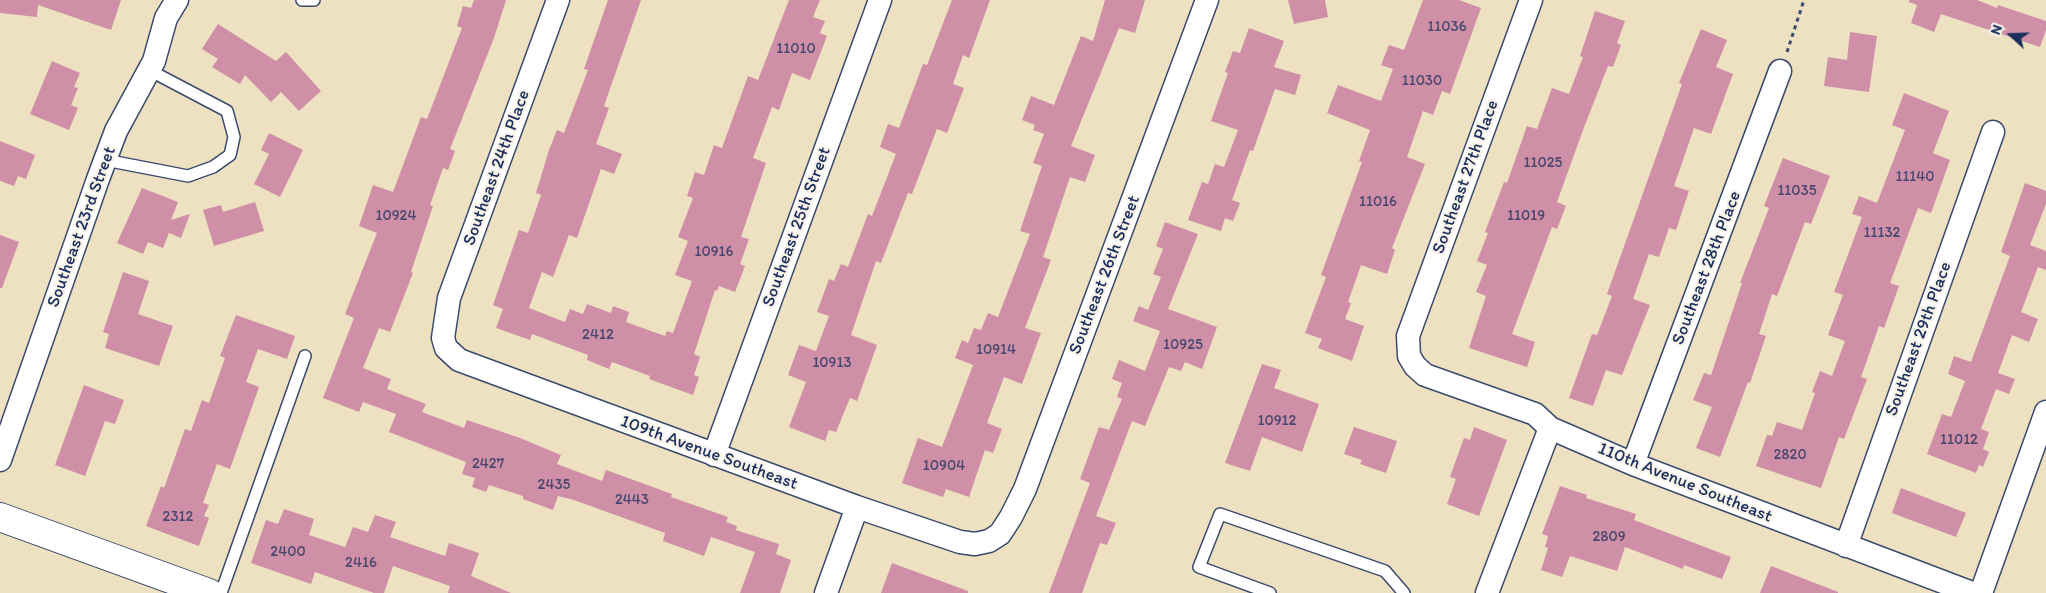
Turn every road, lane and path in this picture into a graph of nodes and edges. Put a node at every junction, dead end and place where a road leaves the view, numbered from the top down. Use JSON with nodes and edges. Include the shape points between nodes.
{"nodes":[{"id":1,"x":302,"y":0,"type":"edge"},
{"id":2,"x":314,"y":0,"type":"edge"},
{"id":3,"x":558,"y":0,"type":"edge"},
{"id":4,"x":880,"y":0,"type":"edge"},
{"id":5,"x":1207,"y":0,"type":"edge"},
{"id":6,"x":1531,"y":0,"type":"edge"},
{"id":7,"x":1804,"y":0,"type":"edge"},
{"id":8,"x":167,"y":6,"type":"edge"},
{"id":9,"x":149,"y":70,"type":"junction"},
{"id":10,"x":1780,"y":71,"type":"joint"},
{"id":11,"x":1993,"y":132,"type":"dead end"},
{"id":12,"x":105,"y":160,"type":"junction"},
{"id":13,"x":443,"y":338,"type":"joint"},
{"id":14,"x":305,"y":356,"type":"dead end"},
{"id":15,"x":1409,"y":356,"type":"joint"},
{"id":16,"x":2046,"y":412,"type":"edge"},
{"id":17,"x":1550,"y":428,"type":"junction"},
{"id":18,"x":714,"y":455,"type":"junction"},
{"id":19,"x":0,"y":460,"type":"edge"},
{"id":20,"x":1633,"y":464,"type":"junction"},
{"id":21,"x":857,"y":507,"type":"junction"},
{"id":22,"x":0,"y":517,"type":"edge"},
{"id":23,"x":989,"y":541,"type":"joint"},
{"id":24,"x":1846,"y":546,"type":"junction"},
{"id":25,"x":208,"y":592,"type":"edge"},
{"id":26,"x":826,"y":593,"type":"edge"},
{"id":27,"x":1270,"y":593,"type":"edge"},
{"id":28,"x":1404,"y":593,"type":"edge"},
{"id":29,"x":1487,"y":593,"type":"edge"},
{"id":30,"x":1972,"y":593,"type":"edge"},
{"id":31,"x":1981,"y":593,"type":"edge"}],
"edges":[{"from":1,"to":2,"type":"lane"},
{"from":3,"to":13,"type":"street","name":"Southeast 24th Place","via":[[449,298]]},
{"from":4,"to":18,"type":"street","name":"Southeast 25th Street"},
{"from":5,"to":23,"type":"street","name":"Southeast 26th Street","via":[[1024,489],[1000,534]]},
{"from":6,"to":15,"type":"street","name":"Southeast 27th Place","via":[[1408,336]]},
{"from":7,"to":10,"type":"path"},
{"from":8,"to":9,"type":"street","name":"Southeast 23rd Street"},
{"from":9,"to":12,"type":"street","name":"Southeast 23rd Street","via":[[116,131]]},
{"from":9,"to":12,"type":"lane","via":[[227,111],[234,137],[230,155],[213,167],[188,176]]},
{"from":10,"to":20,"type":"street","name":"Southeast 28th Place"},
{"from":11,"to":24,"type":"street","name":"Southeast 29th Place"},
{"from":12,"to":19,"type":"street","name":"Southeast 23rd Street"},
{"from":13,"to":18,"type":"street","name":"109th Avenue Southeast","via":[[446,348],[459,360]]},
{"from":14,"to":25,"type":"lane"},
{"from":15,"to":17,"type":"street","name":"110th Avenue Southeast","via":[[1425,375],[1535,414]]},
{"from":16,"to":31,"type":"street"},
{"from":17,"to":20,"type":"street","name":"110th Avenue Southeast"},
{"from":17,"to":29,"type":"street"},
{"from":18,"to":21,"type":"street","name":"109th Avenue Southeast"},
{"from":20,"to":24,"type":"street","name":"110th Avenue Southeast"},
{"from":21,"to":23,"type":"street","name":"109th Avenue Southeast","via":[[960,542],[975,544]]},
{"from":21,"to":26,"type":"street"},
{"from":22,"to":25,"type":"street"},
{"from":24,"to":30,"type":"street","name":"110th Avenue Southeast"},
{"from":27,"to":28,"type":"lane","via":[[1199,567],[1220,514],[1385,571]]}]}
